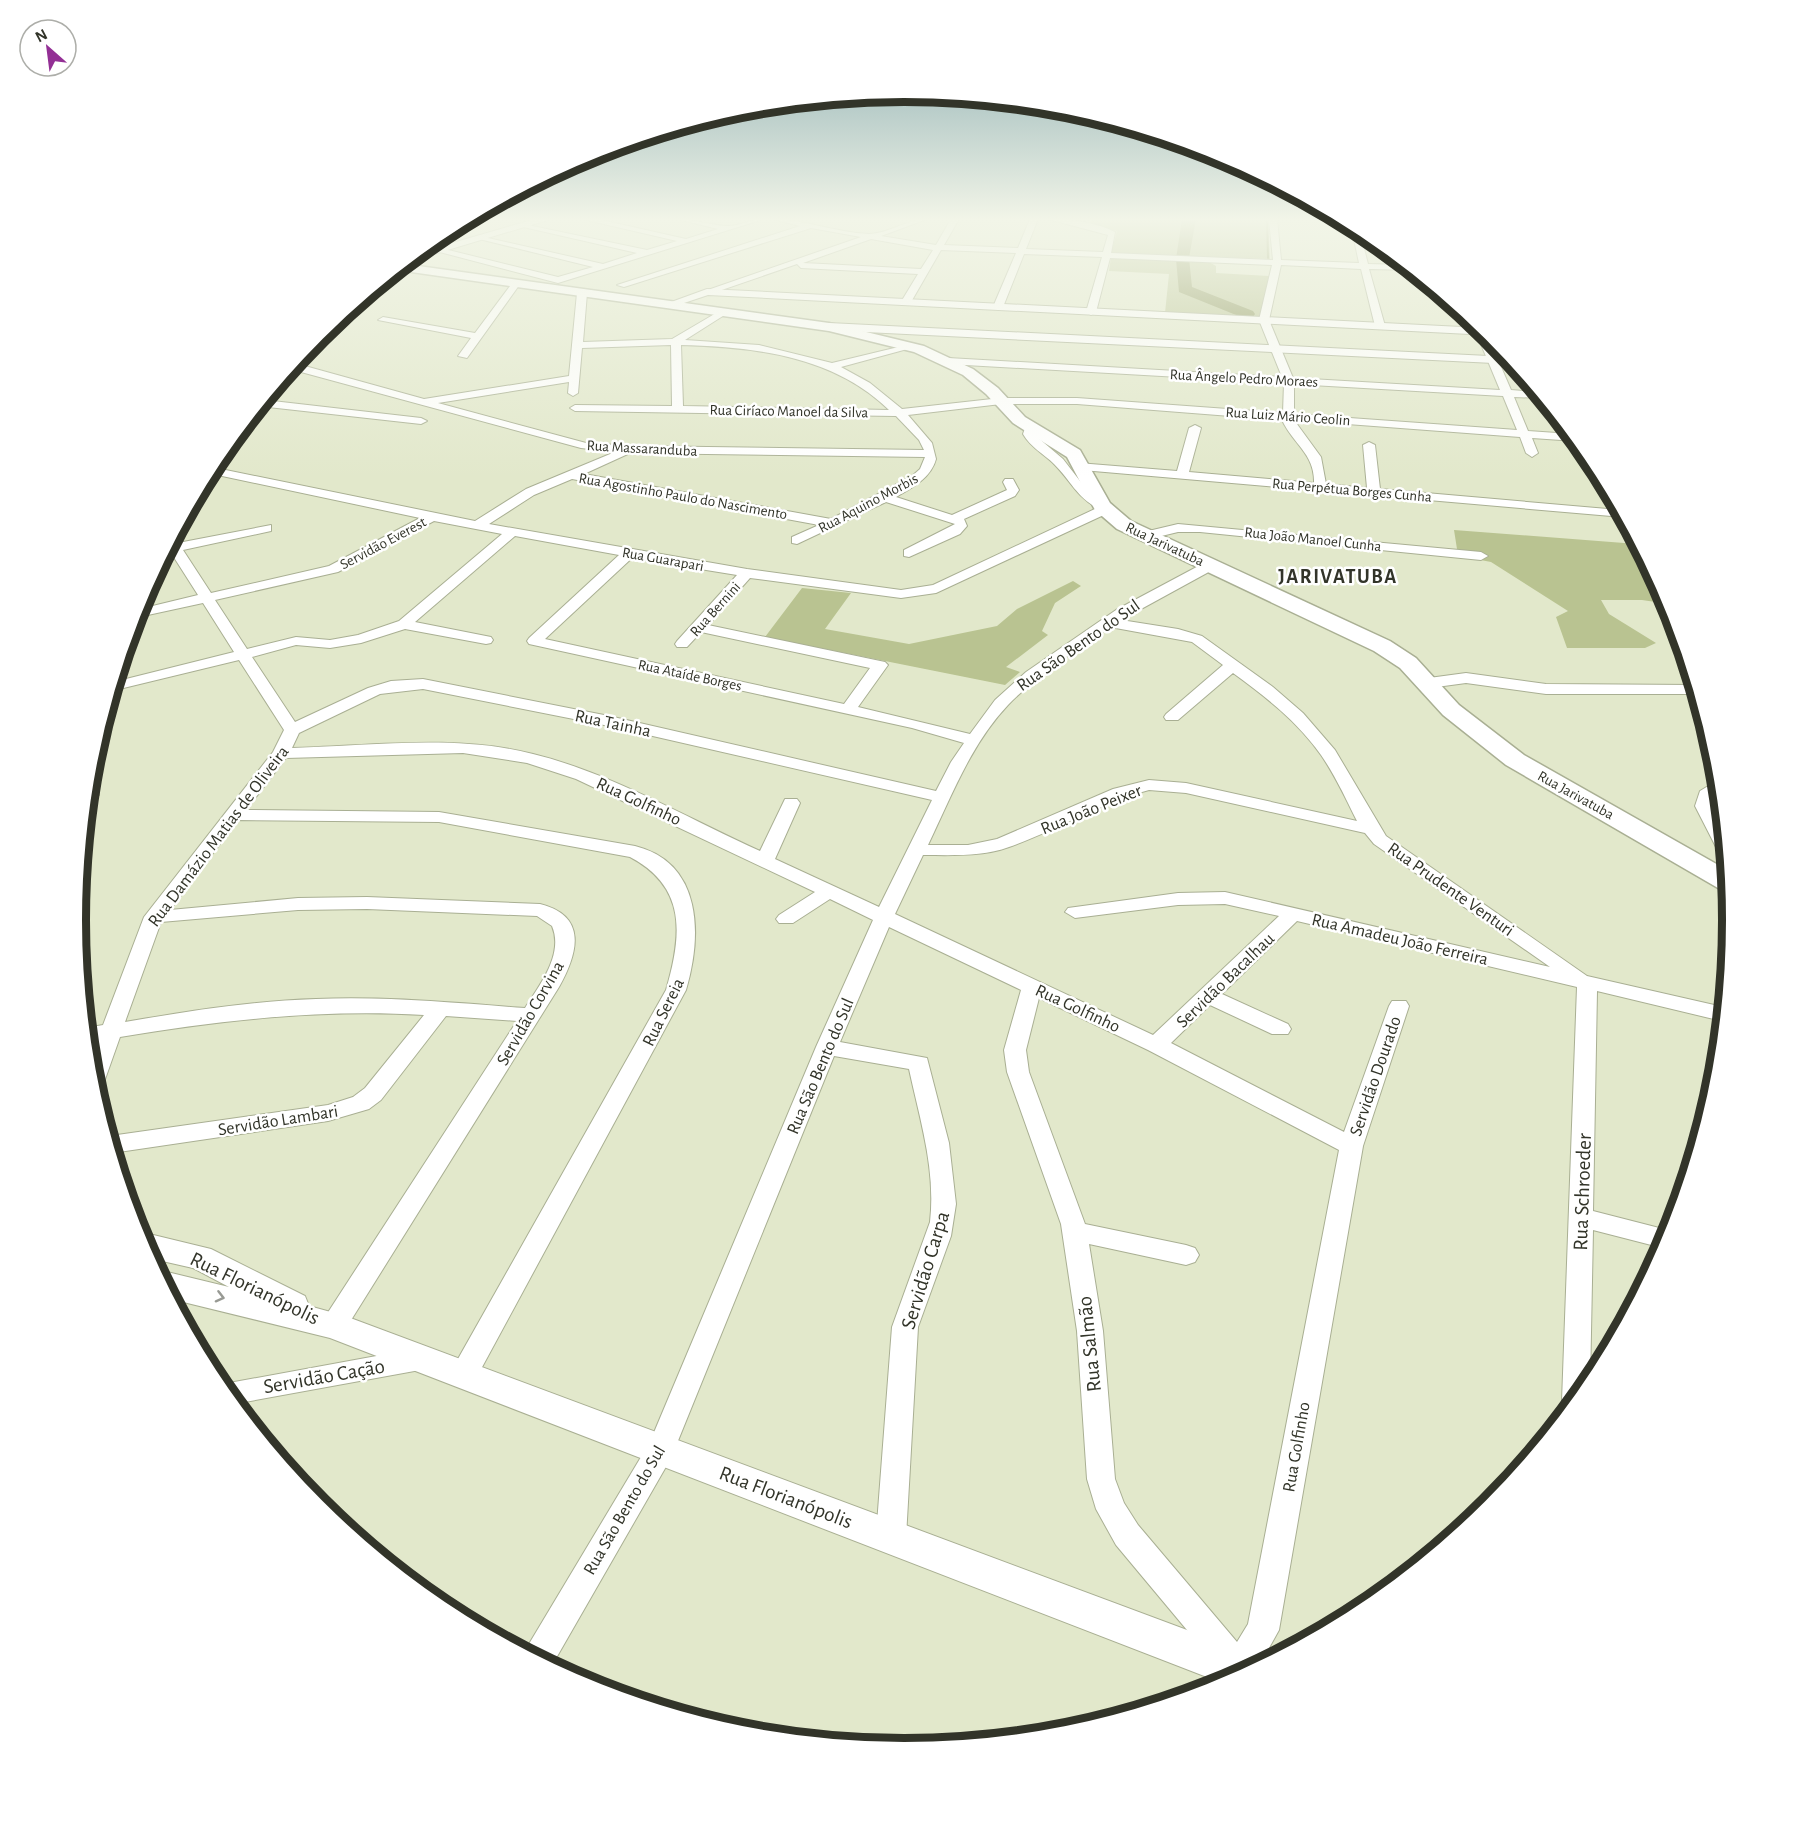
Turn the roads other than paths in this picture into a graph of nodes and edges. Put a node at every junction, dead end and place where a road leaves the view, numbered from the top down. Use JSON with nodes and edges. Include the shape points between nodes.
{"nodes":[{"id":1,"x":500,"y":305,"type":"edge"},
{"id":2,"x":581,"y":305,"type":"edge"},
{"id":3,"x":669,"y":305,"type":"edge"},
{"id":4,"x":960,"y":305,"type":"edge"},
{"id":5,"x":1093,"y":305,"type":"edge"},
{"id":6,"x":1267,"y":305,"type":"edge"},
{"id":7,"x":1374,"y":305,"type":"edge"},
{"id":8,"x":998,"y":307,"type":"joint"},
{"id":9,"x":723,"y":312,"type":"junction"},
{"id":10,"x":1091,"y":312,"type":"junction"},
{"id":11,"x":383,"y":320,"type":"dead end"},
{"id":12,"x":1264,"y":320,"type":"junction"},
{"id":13,"x":1380,"y":326,"type":"junction"},
{"id":14,"x":829,"y":327,"type":"junction"},
{"id":15,"x":1468,"y":329,"type":"edge"},
{"id":16,"x":477,"y":336,"type":"junction"},
{"id":17,"x":676,"y":341,"type":"junction"},
{"id":18,"x":577,"y":345,"type":"junction"},
{"id":19,"x":907,"y":346,"type":"junction"},
{"id":20,"x":1488,"y":348,"type":"edge"},
{"id":21,"x":1276,"y":349,"type":"junction"},
{"id":22,"x":462,"y":356,"type":"dead end"},
{"id":23,"x":1492,"y":360,"type":"junction"},
{"id":24,"x":948,"y":361,"type":"junction"},
{"id":25,"x":1500,"y":361,"type":"edge"},
{"id":26,"x":830,"y":367,"type":"junction"},
{"id":27,"x":300,"y":368,"type":"edge"},
{"id":28,"x":574,"y":378,"type":"junction"},
{"id":29,"x":1289,"y":381,"type":"junction"},
{"id":30,"x":573,"y":393,"type":"dead end"},
{"id":31,"x":1507,"y":394,"type":"junction"},
{"id":32,"x":1530,"y":395,"type":"edge"},
{"id":33,"x":1001,"y":401,"type":"junction"},
{"id":34,"x":423,"y":402,"type":"junction"},
{"id":35,"x":270,"y":404,"type":"edge"},
{"id":36,"x":575,"y":408,"type":"dead end"},
{"id":37,"x":678,"y":410,"type":"junction"},
{"id":38,"x":898,"y":413,"type":"junction"},
{"id":39,"x":1287,"y":416,"type":"junction"},
{"id":40,"x":421,"y":422,"type":"dead end"},
{"id":41,"x":1031,"y":428,"type":"junction"},
{"id":42,"x":1195,"y":428,"type":"dead end"},
{"id":43,"x":1524,"y":434,"type":"junction"},
{"id":44,"x":1562,"y":437,"type":"edge"},
{"id":45,"x":1369,"y":445,"type":"dead end"},
{"id":46,"x":632,"y":450,"type":"junction"},
{"id":47,"x":1532,"y":453,"type":"dead end"},
{"id":48,"x":931,"y":454,"type":"junction"},
{"id":49,"x":1082,"y":466,"type":"junction"},
{"id":50,"x":219,"y":472,"type":"edge"},
{"id":51,"x":571,"y":475,"type":"junction"},
{"id":52,"x":1182,"y":475,"type":"junction"},
{"id":53,"x":1009,"y":482,"type":"dead end"},
{"id":54,"x":1320,"y":487,"type":"junction"},
{"id":55,"x":1374,"y":492,"type":"junction"},
{"id":56,"x":883,"y":497,"type":"junction"},
{"id":57,"x":1103,"y":508,"type":"junction"},
{"id":58,"x":1613,"y":513,"type":"edge"},
{"id":59,"x":432,"y":517,"type":"junction"},
{"id":60,"x":955,"y":518,"type":"junction"},
{"id":61,"x":831,"y":523,"type":"junction"},
{"id":62,"x":478,"y":525,"type":"junction"},
{"id":63,"x":266,"y":528,"type":"dead end"},
{"id":64,"x":513,"y":531,"type":"junction"},
{"id":65,"x":1145,"y":536,"type":"junction"},
{"id":66,"x":797,"y":540,"type":"dead end"},
{"id":67,"x":178,"y":544,"type":"edge"},
{"id":68,"x":175,"y":549,"type":"edge"},
{"id":69,"x":909,"y":552,"type":"dead end"},
{"id":70,"x":629,"y":553,"type":"junction"},
{"id":71,"x":1481,"y":556,"type":"dead end"},
{"id":72,"x":1211,"y":565,"type":"junction"},
{"id":73,"x":747,"y":573,"type":"junction"},
{"id":74,"x":207,"y":598,"type":"junction"},
{"id":75,"x":146,"y":612,"type":"edge"},
{"id":76,"x":1107,"y":622,"type":"junction"},
{"id":77,"x":404,"y":624,"type":"junction"},
{"id":78,"x":698,"y":627,"type":"junction"},
{"id":79,"x":486,"y":640,"type":"dead end"},
{"id":80,"x":682,"y":644,"type":"dead end"},
{"id":81,"x":243,"y":654,"type":"junction"},
{"id":82,"x":1233,"y":665,"type":"junction"},
{"id":83,"x":1429,"y":683,"type":"junction"},
{"id":84,"x":120,"y":685,"type":"edge"},
{"id":85,"x":1688,"y":690,"type":"edge"},
{"id":86,"x":848,"y":710,"type":"junction"},
{"id":87,"x":1172,"y":717,"type":"dead end"},
{"id":88,"x":292,"y":730,"type":"junction"},
{"id":89,"x":973,"y":740,"type":"junction"},
{"id":90,"x":281,"y":753,"type":"junction"},
{"id":91,"x":1711,"y":791,"type":"edge"},
{"id":92,"x":940,"y":797,"type":"junction"},
{"id":93,"x":791,"y":803,"type":"dead end"},
{"id":94,"x":233,"y":814,"type":"junction"},
{"id":95,"x":1371,"y":829,"type":"junction"},
{"id":96,"x":1717,"y":831,"type":"edge"},
{"id":97,"x":916,"y":850,"type":"junction"},
{"id":98,"x":765,"y":860,"type":"junction"},
{"id":99,"x":1720,"y":878,"type":"edge"},
{"id":100,"x":829,"y":891,"type":"junction"},
{"id":101,"x":1075,"y":912,"type":"dead end"},
{"id":102,"x":1293,"y":914,"type":"junction"},
{"id":103,"x":154,"y":917,"type":"junction"},
{"id":104,"x":884,"y":917,"type":"junction"},
{"id":105,"x":786,"y":919,"type":"dead end"},
{"id":106,"x":1587,"y":983,"type":"junction"},
{"id":107,"x":1032,"y":986,"type":"junction"},
{"id":108,"x":1208,"y":996,"type":"junction"},
{"id":109,"x":1399,"y":1006,"type":"dead end"},
{"id":110,"x":439,"y":1010,"type":"junction"},
{"id":111,"x":1716,"y":1012,"type":"edge"},
{"id":112,"x":531,"y":1015,"type":"junction"},
{"id":113,"x":1280,"y":1029,"type":"dead end"},
{"id":114,"x":110,"y":1032,"type":"junction"},
{"id":115,"x":93,"y":1034,"type":"edge"},
{"id":116,"x":1156,"y":1045,"type":"junction"},
{"id":117,"x":827,"y":1047,"type":"junction"},
{"id":118,"x":99,"y":1066,"type":"edge"},
{"id":119,"x":117,"y":1144,"type":"edge"},
{"id":120,"x":1351,"y":1146,"type":"junction"},
{"id":121,"x":1581,"y":1217,"type":"junction"},
{"id":122,"x":1075,"y":1231,"type":"junction"},
{"id":123,"x":1658,"y":1237,"type":"edge"},
{"id":124,"x":154,"y":1247,"type":"edge"},
{"id":125,"x":1186,"y":1255,"type":"dead end"},
{"id":126,"x":172,"y":1286,"type":"edge"},
{"id":127,"x":334,"y":1325,"type":"junction"},
{"id":128,"x":423,"y":1358,"type":"junction"},
{"id":129,"x":464,"y":1374,"type":"junction"},
{"id":130,"x":1576,"y":1385,"type":"edge"},
{"id":131,"x":236,"y":1392,"type":"edge"},
{"id":132,"x":661,"y":1449,"type":"junction"},
{"id":133,"x":891,"y":1537,"type":"junction"},
{"id":134,"x":541,"y":1653,"type":"edge"},
{"id":135,"x":1245,"y":1663,"type":"edge"},
{"id":136,"x":1234,"y":1668,"type":"edge"},
{"id":137,"x":1230,"y":1670,"type":"edge"}],
"edges":[{"from":1,"to":16,"type":"street"},
{"from":2,"to":18,"type":"street"},
{"from":3,"to":9,"type":"main road","name":"Rua Jarivatuba"},
{"from":4,"to":8,"type":"street"},
{"from":5,"to":10,"type":"street"},
{"from":6,"to":12,"type":"street"},
{"from":7,"to":13,"type":"street"},
{"from":8,"to":10,"type":"street"},
{"from":9,"to":14,"type":"main road","name":"Rua Jarivatuba"},
{"from":9,"to":17,"type":"street"},
{"from":10,"to":12,"type":"street"},
{"from":11,"to":16,"type":"street"},
{"from":12,"to":13,"type":"street"},
{"from":12,"to":21,"type":"street"},
{"from":13,"to":15,"type":"street"},
{"from":14,"to":19,"type":"main road","name":"Rua Jarivatuba"},
{"from":14,"to":21,"type":"street"},
{"from":16,"to":22,"type":"street"},
{"from":17,"to":18,"type":"street","name":"Rua Aquino Morbis"},
{"from":17,"to":26,"type":"street","name":"Rua Aquino Morbis","via":[[762,350]]},
{"from":17,"to":37,"type":"street"},
{"from":18,"to":28,"type":"street"},
{"from":19,"to":24,"type":"main road","name":"Rua Jarivatuba"},
{"from":19,"to":26,"type":"street"},
{"from":20,"to":23,"type":"street"},
{"from":21,"to":23,"type":"street"},
{"from":21,"to":29,"type":"street"},
{"from":23,"to":25,"type":"street"},
{"from":23,"to":31,"type":"street"},
{"from":24,"to":29,"type":"street","name":"Rua Ângelo Pedro Moraes"},
{"from":24,"to":33,"type":"main road","name":"Rua Jarivatuba"},
{"from":26,"to":38,"type":"street","name":"Rua Aquino Morbis","via":[[866,384]]},
{"from":27,"to":34,"type":"street","name":"Rua Massaranduba"},
{"from":28,"to":30,"type":"street"},
{"from":28,"to":34,"type":"street"},
{"from":29,"to":31,"type":"street","name":"Rua Ângelo Pedro Moraes"},
{"from":29,"to":39,"type":"street"},
{"from":31,"to":32,"type":"street","name":"Rua Ângelo Pedro Moraes"},
{"from":31,"to":43,"type":"street"},
{"from":33,"to":38,"type":"street","name":"Rua Ciríaco Manoel da Silva"},
{"from":33,"to":39,"type":"street","name":"Rua Luiz Mário Ceolin","via":[[1077,401]]},
{"from":33,"to":41,"type":"main road","name":"Rua Jarivatuba"},
{"from":34,"to":46,"type":"street","name":"Rua Massaranduba","via":[[573,443]]},
{"from":35,"to":40,"type":"street"},
{"from":36,"to":37,"type":"street","name":"Rua Ciríaco Manoel da Silva"},
{"from":37,"to":38,"type":"street","name":"Rua Ciríaco Manoel da Silva"},
{"from":38,"to":48,"type":"street","name":"Rua Aquino Morbis","via":[[924,438]]},
{"from":39,"to":43,"type":"street","name":"Rua Luiz Mário Ceolin"},
{"from":39,"to":54,"type":"street","via":[[1318,461]]},
{"from":41,"to":49,"type":"main road","name":"Rua Jarivatuba","via":[[1067,449]]},
{"from":41,"to":57,"type":"street","via":[[1031,438],[1059,462],[1086,497]]},
{"from":42,"to":52,"type":"street"},
{"from":43,"to":44,"type":"street","name":"Rua Luiz Mário Ceolin"},
{"from":43,"to":47,"type":"street"},
{"from":45,"to":55,"type":"street"},
{"from":46,"to":48,"type":"street","name":"Rua Massaranduba"},
{"from":46,"to":51,"type":"street"},
{"from":48,"to":56,"type":"street","name":"Rua Aquino Morbis","via":[[922,475]]},
{"from":49,"to":52,"type":"street","name":"Rua Perpétua Borges Cunha"},
{"from":49,"to":57,"type":"main road","name":"Rua Jarivatuba"},
{"from":50,"to":59,"type":"street","name":"Rua Guarapari"},
{"from":51,"to":61,"type":"street","name":"Rua Agostinho Paulo do Nascimento"},
{"from":51,"to":62,"type":"street","via":[[520,497]]},
{"from":52,"to":54,"type":"street","name":"Rua Perpétua Borges Cunha"},
{"from":53,"to":60,"type":"street","via":[[1011,493]]},
{"from":54,"to":55,"type":"street","name":"Rua Perpétua Borges Cunha"},
{"from":55,"to":58,"type":"street","name":"Rua Perpétua Borges Cunha"},
{"from":56,"to":60,"type":"street"},
{"from":56,"to":61,"type":"street","name":"Rua Aquino Morbis"},
{"from":57,"to":65,"type":"main road","name":"Rua Jarivatuba"},
{"from":57,"to":73,"type":"street","name":"Rua Guarapari","via":[[927,592],[889,593]]},
{"from":59,"to":62,"type":"street","name":"Rua Guarapari"},
{"from":59,"to":74,"type":"street","name":"Servidão Everest","via":[[333,569]]},
{"from":60,"to":69,"type":"street","via":[[962,524],[958,528]]},
{"from":61,"to":66,"type":"street","name":"Rua Aquino Morbis"},
{"from":62,"to":64,"type":"street","name":"Rua Guarapari"},
{"from":63,"to":67,"type":"street"},
{"from":64,"to":70,"type":"street","name":"Rua Guarapari"},
{"from":64,"to":77,"type":"street"},
{"from":65,"to":71,"type":"street","name":"Rua João Manoel Cunha","via":[[1178,528],[1200,528]]},
{"from":65,"to":72,"type":"main road","name":"Rua Jarivatuba"},
{"from":68,"to":74,"type":"street","name":"Rua Damázio Matias de Oliveira"},
{"from":70,"to":73,"type":"street","name":"Rua Guarapari"},
{"from":70,"to":86,"type":"street","name":"Rua Ataíde Borges","via":[[534,641]]},
{"from":72,"to":76,"type":"street","name":"Rua São Bento do Sul"},
{"from":72,"to":83,"type":"main road","name":"Rua Jarivatuba","via":[[1382,646]]},
{"from":73,"to":78,"type":"street","name":"Rua Bernini"},
{"from":74,"to":75,"type":"street","name":"Servidão Everest"},
{"from":74,"to":81,"type":"street","name":"Rua Damázio Matias de Oliveira"},
{"from":76,"to":82,"type":"street","name":"Rua Prudente Venturi","via":[[1187,636]]},
{"from":76,"to":89,"type":"street","name":"Rua São Bento do Sul","via":[[1010,693]]},
{"from":77,"to":79,"type":"street"},
{"from":77,"to":81,"type":"street","via":[[378,635],[344,642],[296,641]]},
{"from":78,"to":80,"type":"street","name":"Rua Bernini"},
{"from":78,"to":86,"type":"street","via":[[880,665]]},
{"from":81,"to":84,"type":"street"},
{"from":81,"to":88,"type":"street","name":"Rua Damázio Matias de Oliveira"},
{"from":82,"to":87,"type":"street"},
{"from":82,"to":95,"type":"street","name":"Rua Prudente Venturi","via":[[1284,704],[1311,731],[1345,779]]},
{"from":83,"to":85,"type":"street","via":[[1466,678],[1546,689]]},
{"from":83,"to":99,"type":"main road","name":"Rua Jarivatuba","via":[[1451,710],[1515,760]]},
{"from":86,"to":89,"type":"street","name":"Rua Ataíde Borges"},
{"from":88,"to":90,"type":"street","name":"Rua Damázio Matias de Oliveira"},
{"from":88,"to":92,"type":"street","name":"Rua Tainha","via":[[374,691],[423,684]]},
{"from":89,"to":92,"type":"street","name":"Rua São Bento do Sul"},
{"from":90,"to":94,"type":"street","name":"Rua Damázio Matias de Oliveira"},
{"from":90,"to":98,"type":"street","name":"Rua Golfinho","via":[[445,747],[507,753],[553,764],[607,785]]},
{"from":91,"to":96,"type":"street","via":[[1704,806]]},
{"from":92,"to":97,"type":"street","name":"Rua São Bento do Sul"},
{"from":93,"to":98,"type":"street"},
{"from":94,"to":103,"type":"street","name":"Rua Damázio Matias de Oliveira"},
{"from":94,"to":129,"type":"street","name":"Rua Sereia","via":[[403,815],[458,820],[635,852],[661,865],[682,894],[687,941],[676,990]]},
{"from":95,"to":97,"type":"street","name":"Rua João Peixer","via":[[1186,788],[1149,785],[1119,793],[1002,844],[968,850]]},
{"from":95,"to":106,"type":"street","name":"Rua Prudente Venturi","via":[[1394,852]]},
{"from":97,"to":104,"type":"street","name":"Rua São Bento do Sul"},
{"from":98,"to":100,"type":"street","name":"Rua Golfinho"},
{"from":100,"to":104,"type":"street","name":"Rua Golfinho"},
{"from":100,"to":105,"type":"street"},
{"from":101,"to":102,"type":"street","name":"Rua Amadeu João Ferreira","via":[[1203,897],[1225,898]]},
{"from":102,"to":106,"type":"street","name":"Rua Amadeu João Ferreira"},
{"from":102,"to":108,"type":"street","name":"Servidão Bacalhau"},
{"from":103,"to":112,"type":"street","name":"Servidão Corvina","via":[[298,904],[540,910],[559,920],[565,948],[561,966]]},
{"from":103,"to":114,"type":"street","name":"Rua Damázio Matias de Oliveira"},
{"from":104,"to":107,"type":"street","name":"Rua Golfinho"},
{"from":104,"to":117,"type":"street","name":"Rua São Bento do Sul"},
{"from":106,"to":111,"type":"street","name":"Rua Amadeu João Ferreira"},
{"from":106,"to":121,"type":"street","name":"Rua Schroeder"},
{"from":107,"to":116,"type":"street","name":"Rua Golfinho"},
{"from":107,"to":122,"type":"street","name":"Rua Salmão","via":[[1015,1058]]},
{"from":108,"to":113,"type":"street"},
{"from":108,"to":116,"type":"street","name":"Servidão Bacalhau"},
{"from":109,"to":120,"type":"street","name":"Servidão Dourado"},
{"from":110,"to":112,"type":"street"},
{"from":110,"to":114,"type":"street","via":[[286,1006]]},
{"from":110,"to":119,"type":"street","name":"Servidão Lambari","via":[[373,1094],[361,1103],[328,1113]]},
{"from":112,"to":127,"type":"street","name":"Servidão Corvina"},
{"from":114,"to":115,"type":"street"},
{"from":114,"to":118,"type":"street","name":"Rua Damázio Matias de Oliveira"},
{"from":116,"to":120,"type":"street","name":"Rua Golfinho"},
{"from":117,"to":132,"type":"street","name":"Rua São Bento do Sul"},
{"from":117,"to":133,"type":"street","name":"Servidão Carpa","via":[[919,1063],[944,1185],[942,1224],[905,1327]]},
{"from":120,"to":135,"type":"street","name":"Rua Golfinho","via":[[1263,1630]]},
{"from":121,"to":123,"type":"street"},
{"from":121,"to":130,"type":"street","name":"Rua Schroeder"},
{"from":122,"to":125,"type":"street"},
{"from":122,"to":136,"type":"street","name":"Rua Salmão","via":[[1090,1331],[1101,1479],[1127,1535]]},
{"from":124,"to":127,"type":"street","name":"Rua Florianópolis","via":[[200,1258]]},
{"from":126,"to":127,"type":"street","name":"Rua Florianópolis","one_way":true},
{"from":127,"to":128,"type":"street","name":"Rua Florianópolis"},
{"from":128,"to":129,"type":"street","name":"Rua Florianópolis"},
{"from":128,"to":131,"type":"street","name":"Servidão Cação"},
{"from":129,"to":132,"type":"street","name":"Rua Florianópolis"},
{"from":132,"to":133,"type":"street","name":"Rua Florianópolis"},
{"from":132,"to":134,"type":"street","name":"Rua São Bento do Sul"},
{"from":133,"to":137,"type":"street","name":"Rua Florianópolis"}]}
